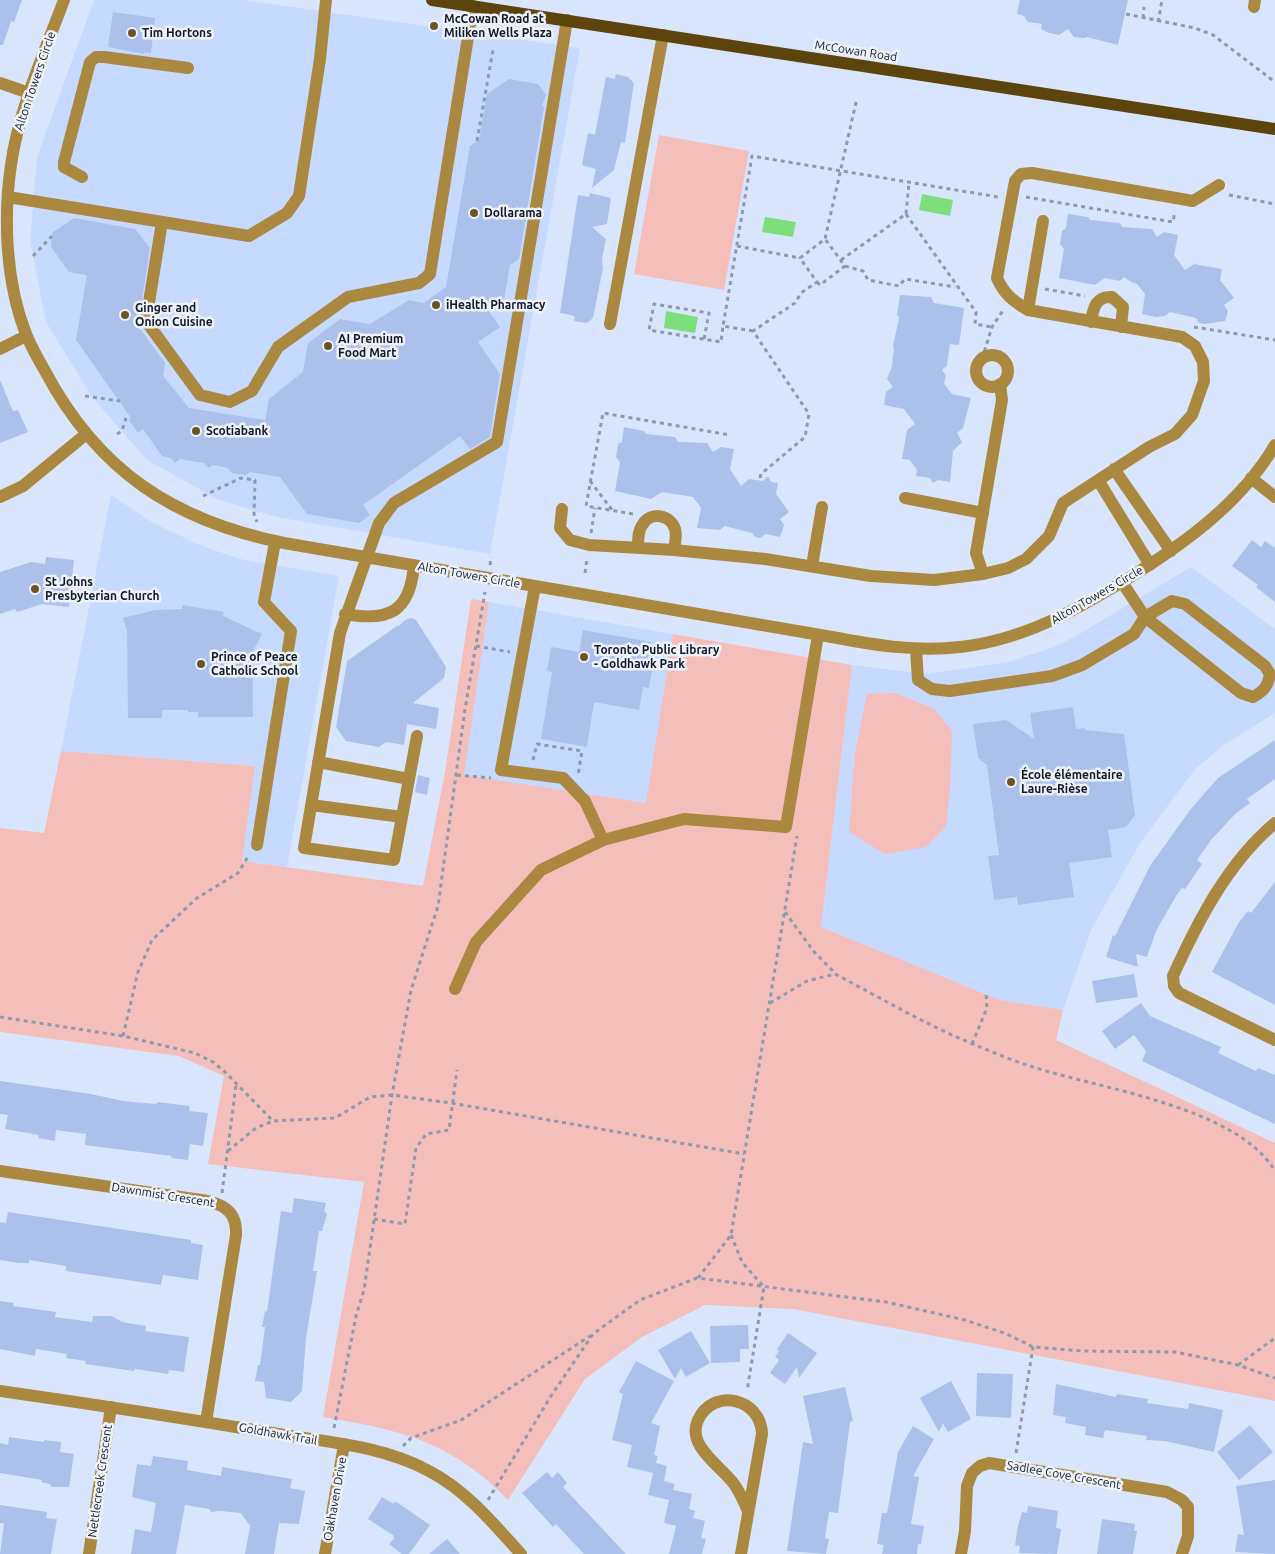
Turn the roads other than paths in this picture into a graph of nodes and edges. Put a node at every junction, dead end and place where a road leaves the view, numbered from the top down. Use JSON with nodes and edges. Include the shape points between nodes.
{"nodes":[{"id":1,"x":64,"y":0,"type":"edge"},
{"id":2,"x":326,"y":0,"type":"edge"},
{"id":3,"x":432,"y":0,"type":"edge"},
{"id":4,"x":474,"y":6,"type":"junction"},
{"id":5,"x":567,"y":20,"type":"junction"},
{"id":6,"x":663,"y":35,"type":"junction"},
{"id":7,"x":188,"y":68,"type":"dead end"},
{"id":8,"x":0,"y":83,"type":"edge"},
{"id":9,"x":29,"y":93,"type":"junction"},
{"id":10,"x":1275,"y":129,"type":"edge"},
{"id":11,"x":82,"y":177,"type":"dead end"},
{"id":12,"x":1214,"y":188,"type":"road end"},
{"id":13,"x":8,"y":197,"type":"junction"},
{"id":14,"x":1043,"y":221,"type":"dead end"},
{"id":15,"x":162,"y":222,"type":"junction"},
{"id":16,"x":1028,"y":310,"type":"junction"},
{"id":17,"x":1091,"y":322,"type":"junction"},
{"id":18,"x":610,"y":324,"type":"dead end"},
{"id":19,"x":1121,"y":327,"type":"junction"},
{"id":20,"x":26,"y":336,"type":"junction"},
{"id":21,"x":0,"y":349,"type":"edge"},
{"id":22,"x":1000,"y":384,"type":"junction"},
{"id":23,"x":85,"y":435,"type":"junction"},
{"id":24,"x":1275,"y":445,"type":"edge"},
{"id":25,"x":1114,"y":469,"type":"junction"},
{"id":26,"x":1251,"y":478,"type":"junction"},
{"id":27,"x":1098,"y":480,"type":"junction"},
{"id":28,"x":1275,"y":496,"type":"edge"},
{"id":29,"x":0,"y":498,"type":"edge"},
{"id":30,"x":904,"y":498,"type":"dead end"},
{"id":31,"x":822,"y":506,"type":"dead end"},
{"id":32,"x":562,"y":509,"type":"dead end"},
{"id":33,"x":983,"y":513,"type":"junction"},
{"id":34,"x":275,"y":542,"type":"junction"},
{"id":35,"x":638,"y":547,"type":"junction"},
{"id":36,"x":674,"y":550,"type":"junction"},
{"id":37,"x":1171,"y":551,"type":"junction"},
{"id":38,"x":368,"y":556,"type":"junction"},
{"id":39,"x":414,"y":565,"type":"junction"},
{"id":40,"x":1150,"y":565,"type":"junction"},
{"id":41,"x":812,"y":566,"type":"junction"},
{"id":42,"x":983,"y":574,"type":"junction"},
{"id":43,"x":1122,"y":582,"type":"junction"},
{"id":44,"x":535,"y":586,"type":"junction"},
{"id":45,"x":345,"y":614,"type":"junction"},
{"id":46,"x":1145,"y":617,"type":"junction"},
{"id":47,"x":818,"y":635,"type":"junction"},
{"id":48,"x":916,"y":649,"type":"junction"},
{"id":49,"x":417,"y":736,"type":"dead end"},
{"id":50,"x":318,"y":762,"type":"junction"},
{"id":51,"x":409,"y":778,"type":"junction"},
{"id":52,"x":311,"y":805,"type":"junction"},
{"id":53,"x":402,"y":817,"type":"junction"},
{"id":54,"x":1275,"y":823,"type":"edge"},
{"id":55,"x":603,"y":840,"type":"junction"},
{"id":56,"x":256,"y":845,"type":"road end"},
{"id":57,"x":455,"y":989,"type":"dead end"},
{"id":58,"x":1275,"y":1040,"type":"edge"},
{"id":59,"x":0,"y":1171,"type":"edge"},
{"id":60,"x":0,"y":1391,"type":"edge"},
{"id":61,"x":110,"y":1407,"type":"junction"},
{"id":62,"x":206,"y":1422,"type":"junction"},
{"id":63,"x":344,"y":1445,"type":"junction"},
{"id":64,"x":748,"y":1511,"type":"junction"},
{"id":65,"x":89,"y":1554,"type":"edge"},
{"id":66,"x":325,"y":1554,"type":"edge"},
{"id":67,"x":521,"y":1554,"type":"edge"},
{"id":68,"x":741,"y":1554,"type":"edge"},
{"id":69,"x":961,"y":1554,"type":"edge"},
{"id":70,"x":1182,"y":1554,"type":"edge"}],
"edges":[{"from":1,"to":9,"type":"street","name":"Alton Towers Circle"},
{"from":2,"to":15,"type":"street","via":[[300,196],[287,213],[249,236]]},
{"from":3,"to":4,"type":"main road","name":"McCowan Road"},
{"from":4,"to":5,"type":"main road","name":"McCowan Road"},
{"from":4,"to":15,"type":"street","via":[[430,274],[419,283],[348,297],[278,348],[252,391],[230,402],[200,395],[146,321]]},
{"from":5,"to":6,"type":"main road","name":"McCowan Road"},
{"from":5,"to":38,"type":"street","via":[[497,442],[394,503],[379,523]]},
{"from":6,"to":10,"type":"main road","name":"McCowan Road"},
{"from":6,"to":18,"type":"street"},
{"from":7,"to":11,"type":"street","via":[[104,57],[96,57],[90,62],[64,162],[64,167]]},
{"from":8,"to":9,"type":"street"},
{"from":9,"to":13,"type":"street","name":"Alton Towers Circle","via":[[14,145]]},
{"from":12,"to":16,"type":"street","via":[[1193,201],[1032,173],[1021,174],[1015,181],[997,278],[1002,290]]},
{"from":13,"to":15,"type":"street"},
{"from":13,"to":20,"type":"street","name":"Alton Towers Circle","via":[[10,269]]},
{"from":14,"to":16,"type":"street"},
{"from":16,"to":17,"type":"street"},
{"from":17,"to":19,"type":"street"},
{"from":17,"to":19,"type":"street","via":[[1095,304],[1103,298],[1112,297],[1123,307]]},
{"from":19,"to":25,"type":"street","via":[[1182,337],[1196,346],[1203,362],[1204,381],[1192,415],[1175,434]]},
{"from":20,"to":21,"type":"street"},
{"from":20,"to":23,"type":"street","name":"Alton Towers Circle","via":[[53,387]]},
{"from":22,"to":22,"type":"street","via":[[990,386],[981,382],[976,373],[982,359],[997,356],[1005,362],[1007,376]]},
{"from":22,"to":33,"type":"street","via":[[1002,400]]},
{"from":23,"to":29,"type":"street","via":[[23,486]]},
{"from":23,"to":34,"type":"street","name":"Alton Towers Circle","via":[[130,477],[177,507],[220,526]]},
{"from":24,"to":26,"type":"street","name":"Alton Towers Circle"},
{"from":25,"to":27,"type":"street"},
{"from":25,"to":37,"type":"street"},
{"from":26,"to":28,"type":"street"},
{"from":26,"to":37,"type":"street","name":"Alton Towers Circle","via":[[1213,518]]},
{"from":27,"to":40,"type":"street"},
{"from":27,"to":42,"type":"street","via":[[1063,503],[1049,536],[1038,549],[1008,568]]},
{"from":30,"to":33,"type":"street"},
{"from":31,"to":41,"type":"street"},
{"from":32,"to":35,"type":"street","via":[[560,528],[570,540],[589,545]]},
{"from":33,"to":42,"type":"street","via":[[976,554]]},
{"from":34,"to":38,"type":"street","name":"Alton Towers Circle"},
{"from":34,"to":56,"type":"street","via":[[264,602],[291,631]]},
{"from":35,"to":36,"type":"street"},
{"from":35,"to":36,"type":"street","via":[[642,525],[649,518],[658,516],[673,525],[676,532]]},
{"from":36,"to":41,"type":"street"},
{"from":37,"to":40,"type":"street","name":"Alton Towers Circle"},
{"from":38,"to":39,"type":"street","name":"Alton Towers Circle"},
{"from":38,"to":45,"type":"street"},
{"from":39,"to":44,"type":"street","name":"Alton Towers Circle"},
{"from":39,"to":45,"type":"street","via":[[412,587],[398,606],[383,616]]},
{"from":40,"to":43,"type":"street","name":"Alton Towers Circle"},
{"from":41,"to":42,"type":"street","via":[[872,576],[934,580]]},
{"from":43,"to":46,"type":"street"},
{"from":43,"to":48,"type":"street","name":"Alton Towers Circle","via":[[1071,612],[1022,633],[962,647]]},
{"from":44,"to":47,"type":"street","name":"Alton Towers Circle"},
{"from":44,"to":55,"type":"street","via":[[501,770],[564,778],[585,801]]},
{"from":45,"to":50,"type":"street"},
{"from":46,"to":46,"type":"street","via":[[1241,693],[1253,697],[1268,684],[1270,674],[1265,666],[1185,604],[1172,601]]},
{"from":46,"to":48,"type":"street","via":[[1134,634],[1082,665],[1052,676],[950,690],[932,689],[918,680]]},
{"from":47,"to":48,"type":"street","name":"Alton Towers Circle"},
{"from":47,"to":55,"type":"street","via":[[786,827],[684,819]]},
{"from":49,"to":51,"type":"street"},
{"from":50,"to":51,"type":"street"},
{"from":50,"to":52,"type":"street"},
{"from":51,"to":53,"type":"street"},
{"from":52,"to":53,"type":"street"},
{"from":52,"to":53,"type":"street","via":[[304,848],[394,860]]},
{"from":54,"to":58,"type":"street","via":[[1249,849],[1214,896],[1173,976],[1179,993]]},
{"from":55,"to":57,"type":"street","via":[[541,870],[476,942]]},
{"from":59,"to":62,"type":"street","name":"Dawnmist Crescent","via":[[220,1204],[233,1215],[236,1235]]},
{"from":60,"to":61,"type":"street","name":"Goldhawk Trail"},
{"from":61,"to":62,"type":"street","name":"Goldhawk Trail"},
{"from":61,"to":65,"type":"street","name":"Nettlecreek Crescent"},
{"from":62,"to":63,"type":"street","name":"Goldhawk Trail"},
{"from":63,"to":66,"type":"street","name":"Oakhaven Drive"},
{"from":63,"to":67,"type":"street","name":"Goldhawk Trail","via":[[394,1456],[444,1480],[482,1510]]},
{"from":64,"to":64,"type":"street","via":[[761,1426],[754,1411],[730,1399],[710,1405],[702,1413],[696,1424],[696,1436],[699,1446],[734,1484]]},
{"from":64,"to":68,"type":"street"},
{"from":69,"to":70,"type":"street","name":"Sadlee Cove Crescent","via":[[967,1486],[972,1473],[989,1463],[1167,1492],[1188,1507],[1188,1536]]}]}
